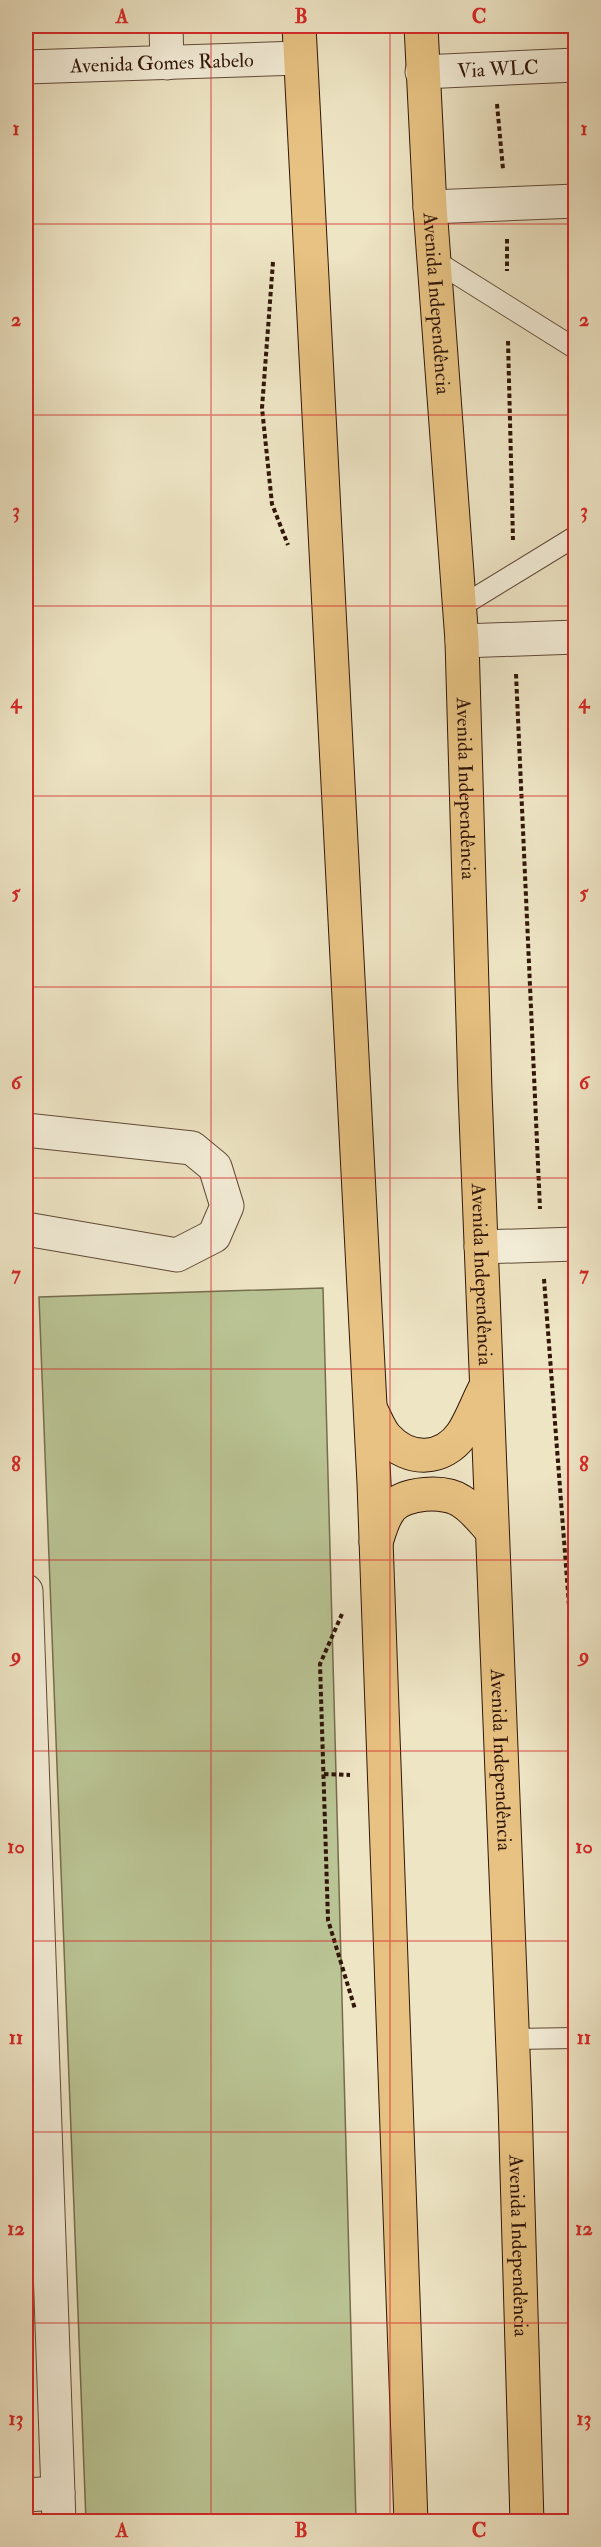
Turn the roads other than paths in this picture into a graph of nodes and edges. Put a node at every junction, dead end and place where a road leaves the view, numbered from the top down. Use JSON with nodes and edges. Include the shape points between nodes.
{"nodes":[{"id":1,"x":166,"y":26,"type":"edge"},
{"id":2,"x":299,"y":26,"type":"edge"},
{"id":3,"x":421,"y":26,"type":"edge"},
{"id":4,"x":300,"y":58,"type":"junction"},
{"id":5,"x":168,"y":63,"type":"junction"},
{"id":6,"x":576,"y":65,"type":"edge"},
{"id":7,"x":26,"y":67,"type":"edge"},
{"id":8,"x":422,"y":72,"type":"junction"},
{"id":9,"x":576,"y":201,"type":"edge"},
{"id":10,"x":430,"y":207,"type":"junction"},
{"id":11,"x":434,"y":260,"type":"junction"},
{"id":12,"x":576,"y":349,"type":"edge"},
{"id":13,"x":576,"y":536,"type":"edge"},
{"id":14,"x":460,"y":607,"type":"junction"},
{"id":15,"x":576,"y":637,"type":"edge"},
{"id":16,"x":462,"y":641,"type":"junction"},
{"id":17,"x":26,"y":1130,"type":"edge"},
{"id":18,"x":26,"y":1229,"type":"edge"},
{"id":19,"x":576,"y":1244,"type":"edge"},
{"id":20,"x":481,"y":1248,"type":"junction"},
{"id":21,"x":487,"y":1385,"type":"junction"},
{"id":22,"x":370,"y":1408,"type":"junction"},
{"id":23,"x":491,"y":1530,"type":"junction"},
{"id":24,"x":376,"y":1542,"type":"junction"},
{"id":25,"x":26,"y":1591,"type":"edge"},
{"id":26,"x":29,"y":1791,"type":"edge"},
{"id":27,"x":576,"y":2038,"type":"edge"},
{"id":28,"x":513,"y":2039,"type":"junction"},
{"id":29,"x":26,"y":2495,"type":"edge"},
{"id":30,"x":59,"y":2507,"type":"edge"},
{"id":31,"x":411,"y":2522,"type":"edge"},
{"id":32,"x":527,"y":2522,"type":"edge"}],
"edges":[{"from":1,"to":5,"type":"street"},
{"from":2,"to":4,"type":"main road"},
{"from":3,"to":8,"type":"main road","name":"Avenida Independência"},
{"from":4,"to":5,"type":"street","name":"Avenida Gomes Rabelo"},
{"from":4,"to":22,"type":"main road"},
{"from":5,"to":7,"type":"street","name":"Avenida Gomes Rabelo"},
{"from":6,"to":8,"type":"street","name":"Via WLC"},
{"from":8,"to":10,"type":"main road","name":"Avenida Independência"},
{"from":9,"to":10,"type":"street"},
{"from":10,"to":11,"type":"main road","name":"Avenida Independência"},
{"from":11,"to":12,"type":"lane"},
{"from":11,"to":14,"type":"main road","name":"Avenida Independência"},
{"from":13,"to":14,"type":"lane"},
{"from":14,"to":16,"type":"main road","name":"Avenida Independência"},
{"from":15,"to":16,"type":"street"},
{"from":16,"to":20,"type":"main road","name":"Avenida Independência"},
{"from":17,"to":18,"type":"street","via":[[192,1148],[215,1167],[227,1206],[214,1236],[177,1255]]},
{"from":19,"to":20,"type":"street"},
{"from":20,"to":21,"type":"main road","name":"Avenida Independência"},
{"from":21,"to":22,"type":"main road","via":[[462,1433],[447,1450],[426,1457],[403,1452],[386,1437]]},
{"from":21,"to":23,"type":"main road","name":"Avenida Independência"},
{"from":22,"to":24,"type":"main road"},
{"from":23,"to":24,"type":"main road","via":[[460,1499],[449,1495],[414,1497],[390,1508]]},
{"from":23,"to":28,"type":"main road","name":"Avenida Independência"},
{"from":24,"to":31,"type":"main road"},
{"from":25,"to":26,"type":"street"},
{"from":26,"to":30,"type":"street"},
{"from":27,"to":28,"type":"lane"},
{"from":28,"to":32,"type":"main road","name":"Avenida Independência"},
{"from":29,"to":30,"type":"street"}]}
